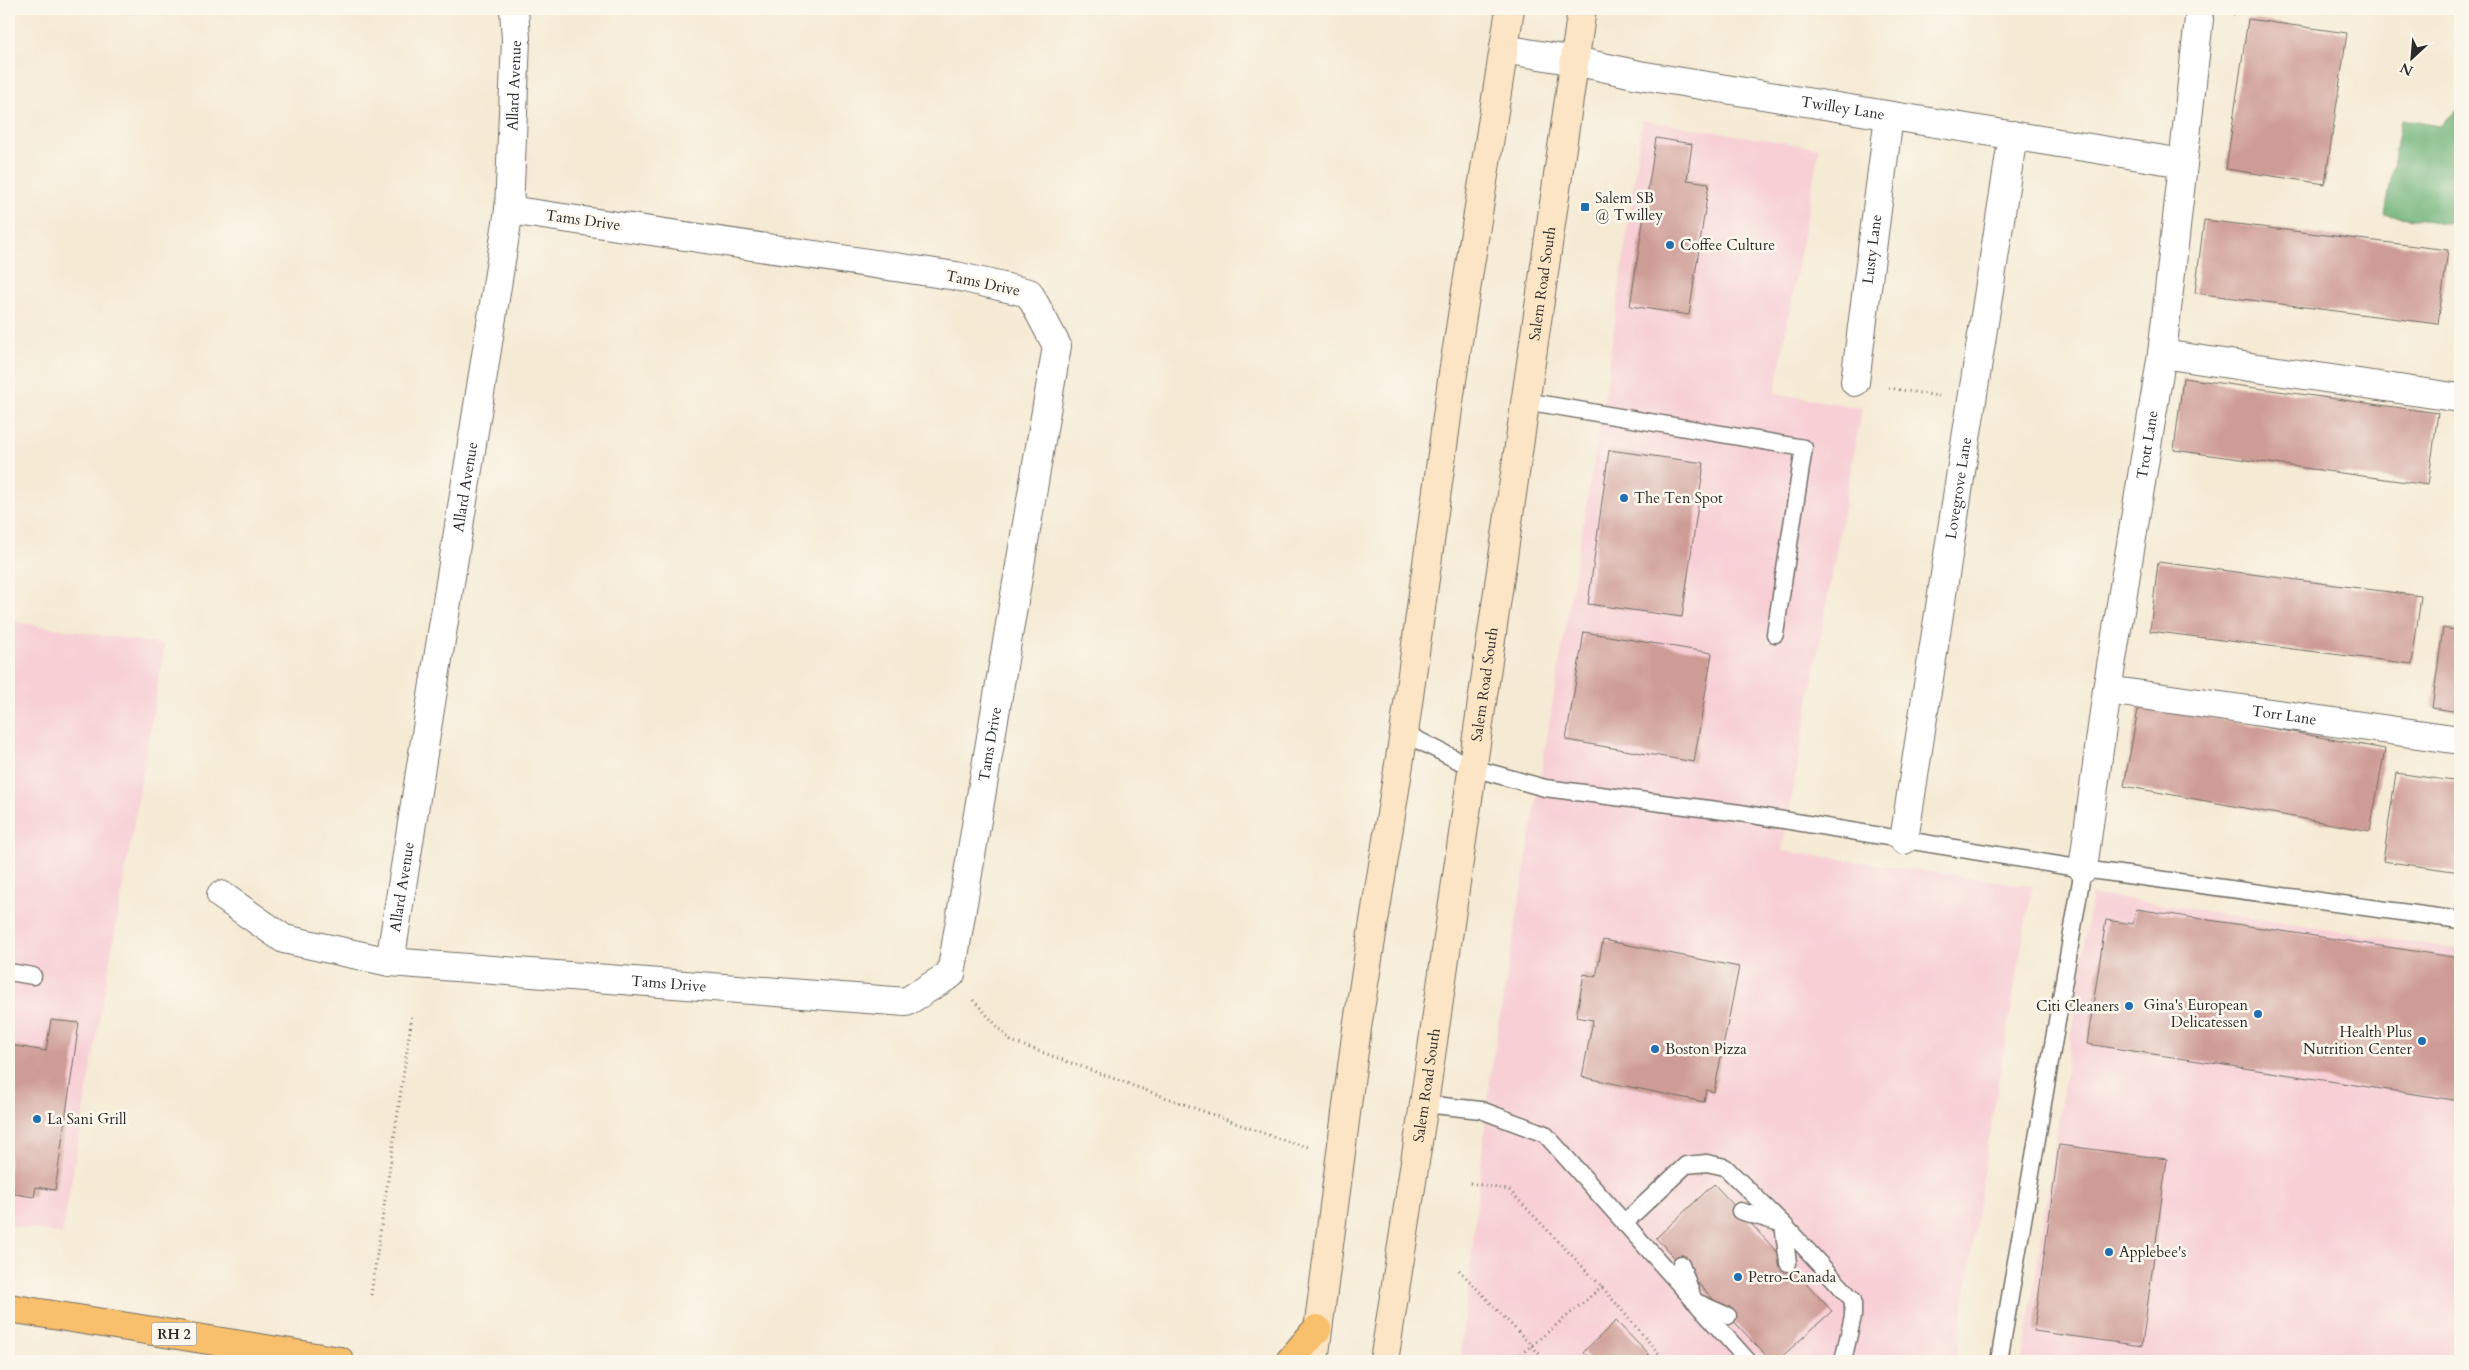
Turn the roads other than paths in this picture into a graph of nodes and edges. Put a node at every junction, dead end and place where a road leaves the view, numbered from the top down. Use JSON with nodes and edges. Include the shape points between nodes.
{"nodes":[{"id":1,"x":514,"y":9,"type":"edge"},
{"id":2,"x":1510,"y":9,"type":"edge"},
{"id":3,"x":1582,"y":9,"type":"edge"},
{"id":4,"x":2199,"y":19,"type":"dead end"},
{"id":5,"x":1504,"y":49,"type":"junction"},
{"id":6,"x":1575,"y":61,"type":"junction"},
{"id":7,"x":1889,"y":116,"type":"junction"},
{"id":8,"x":2013,"y":135,"type":"junction"},
{"id":9,"x":2183,"y":163,"type":"junction"},
{"id":10,"x":509,"y":210,"type":"junction"},
{"id":11,"x":2162,"y":354,"type":"junction"},
{"id":12,"x":1855,"y":382,"type":"road end"},
{"id":13,"x":2460,"y":398,"type":"edge"},
{"id":14,"x":1525,"y":401,"type":"junction"},
{"id":15,"x":1775,"y":634,"type":"dead end"},
{"id":16,"x":2107,"y":690,"type":"junction"},
{"id":17,"x":1404,"y":733,"type":"junction"},
{"id":18,"x":2460,"y":740,"type":"edge"},
{"id":19,"x":1473,"y":768,"type":"junction"},
{"id":20,"x":1904,"y":840,"type":"junction"},
{"id":21,"x":2083,"y":869,"type":"junction"},
{"id":22,"x":221,"y":895,"type":"dead end"},
{"id":23,"x":2460,"y":920,"type":"edge"},
{"id":24,"x":390,"y":962,"type":"junction"},
{"id":25,"x":9,"y":972,"type":"edge"},
{"id":26,"x":33,"y":976,"type":"dead end"},
{"id":27,"x":1424,"y":1104,"type":"junction"},
{"id":28,"x":1740,"y":1211,"type":"dead end"},
{"id":29,"x":1624,"y":1223,"type":"junction"},
{"id":30,"x":1783,"y":1224,"type":"junction"},
{"id":31,"x":1788,"y":1263,"type":"dead end"},
{"id":32,"x":1681,"y":1264,"type":"dead end"},
{"id":33,"x":1694,"y":1301,"type":"junction"},
{"id":34,"x":9,"y":1308,"type":"edge"},
{"id":35,"x":1728,"y":1316,"type":"dead end"},
{"id":36,"x":1317,"y":1329,"type":"junction"},
{"id":37,"x":340,"y":1361,"type":"edge"},
{"id":38,"x":1290,"y":1361,"type":"edge"},
{"id":39,"x":1314,"y":1361,"type":"edge"},
{"id":40,"x":1384,"y":1361,"type":"edge"},
{"id":41,"x":1748,"y":1361,"type":"edge"},
{"id":42,"x":1843,"y":1361,"type":"edge"},
{"id":43,"x":1999,"y":1361,"type":"edge"}],
"edges":[{"from":1,"to":10,"type":"street","name":"Allard Avenue","via":[[516,39]]},
{"from":2,"to":5,"type":"main road"},
{"from":3,"to":6,"type":"main road","name":"Salem Road South"},
{"from":4,"to":9,"type":"street","name":"Trott Lane"},
{"from":5,"to":6,"type":"street","name":"Twilley Lane"},
{"from":5,"to":17,"type":"main road","via":[[1452,380]]},
{"from":6,"to":7,"type":"street","name":"Twilley Lane","via":[[1640,76]]},
{"from":6,"to":14,"type":"main road","name":"Salem Road South"},
{"from":7,"to":8,"type":"street","name":"Twilley Lane"},
{"from":7,"to":12,"type":"street","name":"Lusty Lane"},
{"from":8,"to":9,"type":"street","name":"Twilley Lane"},
{"from":8,"to":20,"type":"street","name":"Lovegrove Lane"},
{"from":9,"to":11,"type":"street","name":"Trott Lane"},
{"from":10,"to":24,"type":"street","name":"Allard Avenue"},
{"from":10,"to":24,"type":"street","name":"Tams Drive","via":[[956,276],[1028,292],[1056,346],[951,974],[906,1002]]},
{"from":11,"to":13,"type":"street"},
{"from":11,"to":16,"type":"street","name":"Trott Lane"},
{"from":14,"to":15,"type":"lane","via":[[1804,448]]},
{"from":14,"to":19,"type":"main road","name":"Salem Road South"},
{"from":16,"to":18,"type":"street","name":"Torr Lane"},
{"from":16,"to":21,"type":"street","name":"Trott Lane"},
{"from":17,"to":19,"type":"lane"},
{"from":17,"to":36,"type":"main road","via":[[1357,1028]]},
{"from":19,"to":20,"type":"lane","via":[[1545,788],[1740,812]]},
{"from":19,"to":27,"type":"main road","name":"Salem Road South"},
{"from":20,"to":21,"type":"lane"},
{"from":21,"to":23,"type":"lane"},
{"from":21,"to":43,"type":"lane"},
{"from":22,"to":24,"type":"street","name":"Tams Drive","via":[[284,939]]},
{"from":25,"to":26,"type":"lane"},
{"from":27,"to":29,"type":"lane","via":[[1481,1110],[1545,1134]]},
{"from":27,"to":40,"type":"main road","name":"Salem Road South"},
{"from":28,"to":30,"type":"lane"},
{"from":29,"to":30,"type":"lane","via":[[1686,1165],[1707,1163],[1725,1167]]},
{"from":29,"to":33,"type":"lane"},
{"from":30,"to":31,"type":"lane"},
{"from":30,"to":42,"type":"lane","via":[[1853,1300],[1853,1316]]},
{"from":32,"to":33,"type":"lane"},
{"from":33,"to":35,"type":"lane"},
{"from":33,"to":41,"type":"lane"},
{"from":34,"to":37,"type":"main road","number":"RH 2"},
{"from":36,"to":38,"type":"main road"},
{"from":36,"to":39,"type":"main road"}]}
